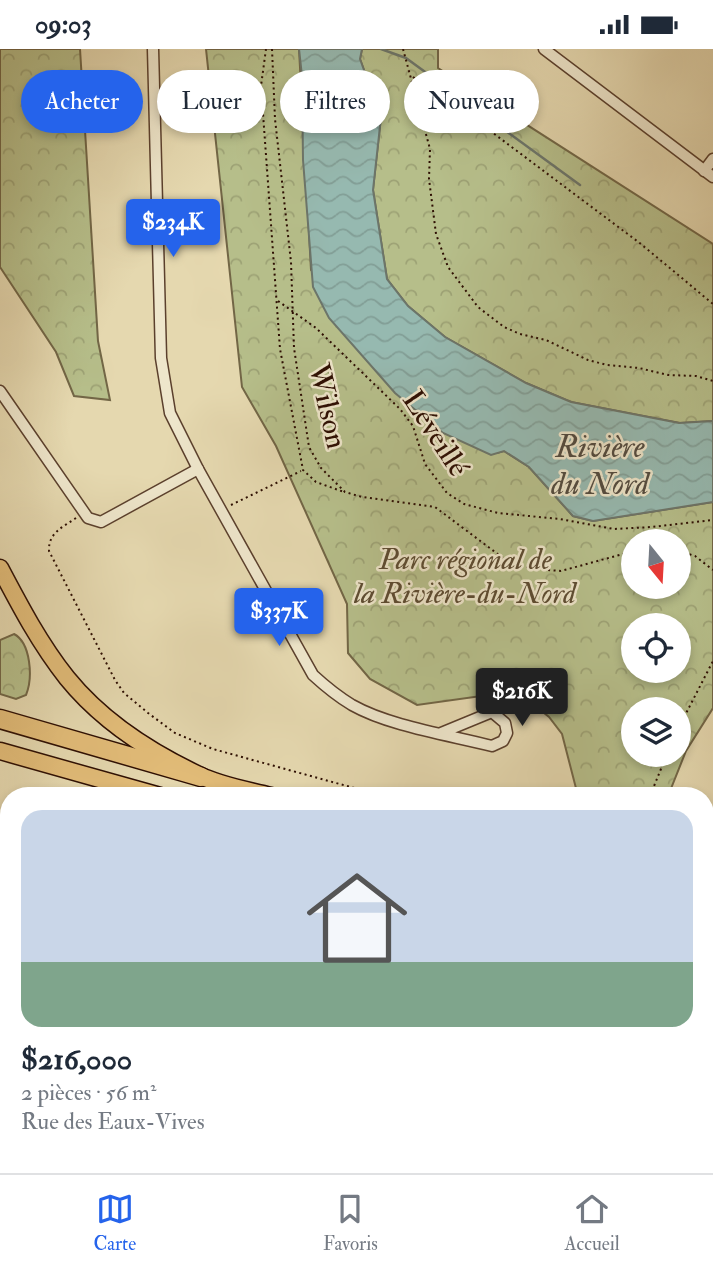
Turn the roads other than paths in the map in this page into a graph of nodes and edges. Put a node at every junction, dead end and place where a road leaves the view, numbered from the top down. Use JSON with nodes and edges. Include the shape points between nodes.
{"nodes":[{"id":1,"x":153,"y":49,"type":"edge"},
{"id":2,"x":544,"y":49,"type":"edge"},
{"id":3,"x":713,"y":159,"type":"edge"},
{"id":4,"x":709,"y":174,"type":"edge"},
{"id":5,"x":0,"y":391,"type":"edge"},
{"id":6,"x":198,"y":469,"type":"junction"},
{"id":7,"x":0,"y":568,"type":"edge"},
{"id":8,"x":0,"y":719,"type":"edge"},
{"id":9,"x":441,"y":733,"type":"junction"},
{"id":10,"x":0,"y":751,"type":"edge"},
{"id":11,"x":201,"y":776,"type":"junction"},
{"id":12,"x":128,"y":787,"type":"edge"},
{"id":13,"x":240,"y":787,"type":"edge"}],
"edges":[{"from":1,"to":6,"type":"street","via":[[161,358],[170,413]]},
{"from":2,"to":4,"type":"street"},
{"from":3,"to":4,"type":"street"},
{"from":5,"to":6,"type":"street","via":[[88,518],[102,522]]},
{"from":6,"to":9,"type":"street","via":[[313,675],[354,706]]},
{"from":7,"to":11,"type":"main road","via":[[44,646],[85,698],[132,736]]},
{"from":8,"to":11,"type":"highway"},
{"from":9,"to":9,"type":"street","via":[[492,745],[503,741],[507,733],[505,723],[492,712]]},
{"from":10,"to":12,"type":"main road"},
{"from":11,"to":13,"type":"main road"}]}
